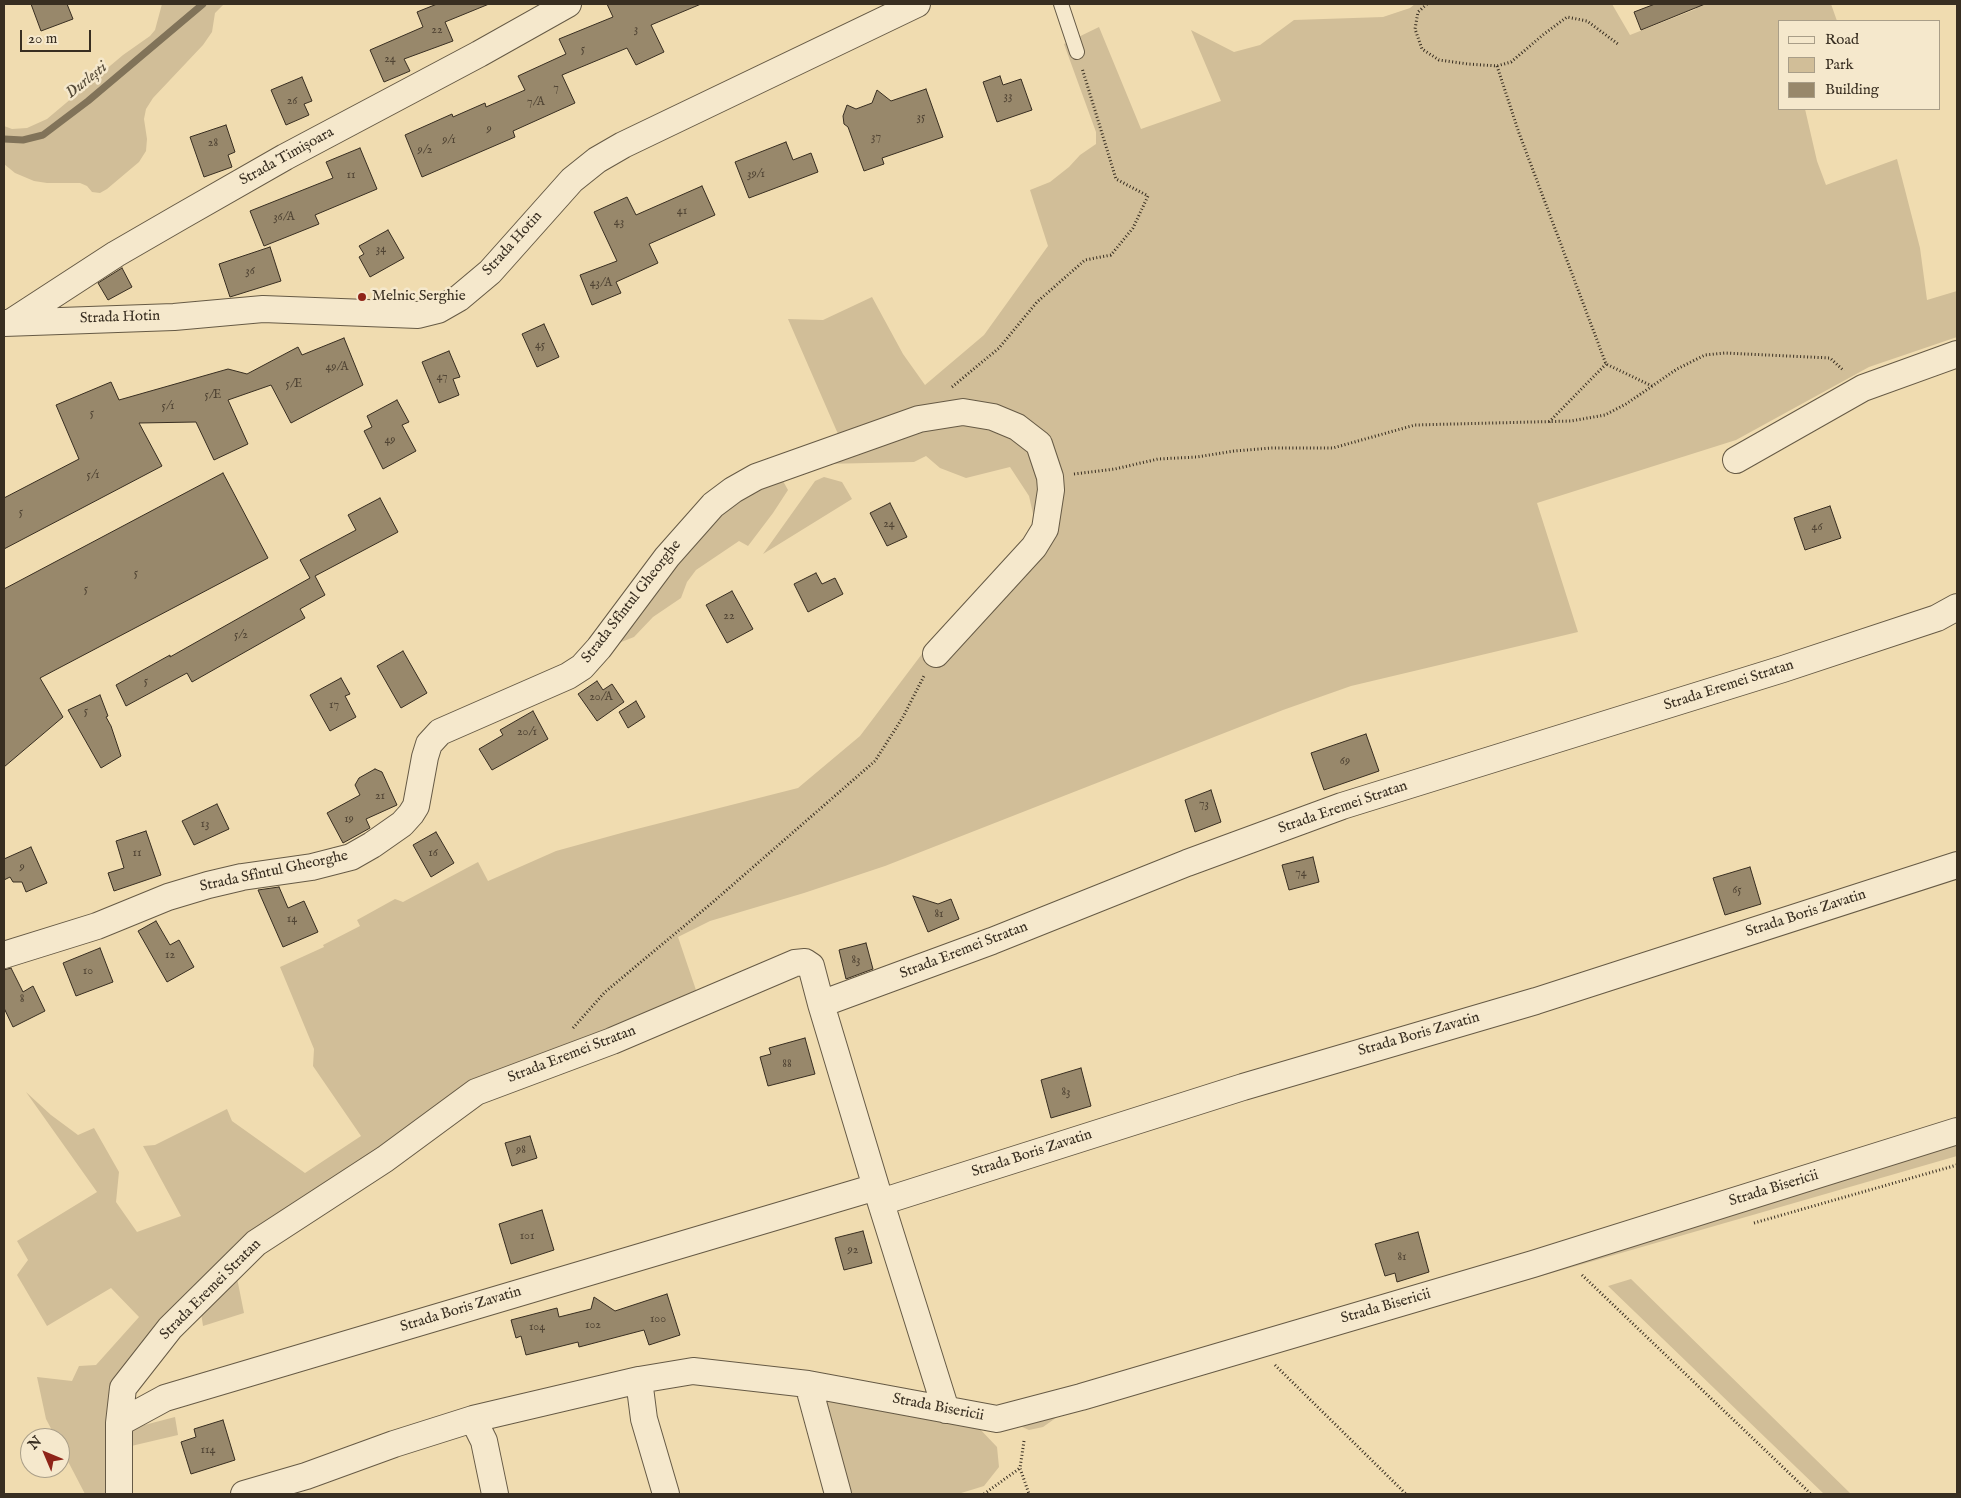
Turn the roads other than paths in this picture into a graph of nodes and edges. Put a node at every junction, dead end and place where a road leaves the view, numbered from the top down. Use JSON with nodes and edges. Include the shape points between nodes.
{"nodes":[{"id":1,"x":568,"y":4,"type":"edge"},
{"id":2,"x":917,"y":4,"type":"edge"},
{"id":3,"x":1061,"y":4,"type":"edge"},
{"id":4,"x":1077,"y":52,"type":"road end"},
{"id":5,"x":8,"y":322,"type":"edge"},
{"id":6,"x":1957,"y":354,"type":"edge"},
{"id":7,"x":1736,"y":460,"type":"dead end"},
{"id":8,"x":1957,"y":607,"type":"edge"},
{"id":9,"x":936,"y":654,"type":"road end"},
{"id":10,"x":1957,"y":865,"type":"edge"},
{"id":11,"x":4,"y":955,"type":"edge"},
{"id":12,"x":821,"y":1004,"type":"junction"},
{"id":13,"x":1957,"y":1131,"type":"edge"},
{"id":14,"x":878,"y":1195,"type":"junction"},
{"id":15,"x":639,"y":1380,"type":"junction"},
{"id":16,"x":808,"y":1384,"type":"junction"},
{"id":17,"x":946,"y":1410,"type":"junction"},
{"id":18,"x":473,"y":1419,"type":"junction"},
{"id":19,"x":119,"y":1423,"type":"junction"},
{"id":20,"x":308,"y":1485,"type":"edge"},
{"id":21,"x":119,"y":1494,"type":"edge"},
{"id":22,"x":244,"y":1494,"type":"edge"},
{"id":23,"x":495,"y":1494,"type":"edge"},
{"id":24,"x":666,"y":1494,"type":"edge"},
{"id":25,"x":838,"y":1494,"type":"edge"}],
"edges":[{"from":1,"to":5,"type":"street","name":"Strada Timișoara","via":[[180,216]]},
{"from":2,"to":5,"type":"street","name":"Strada Hotin","via":[[597,160],[572,180],[490,272],[459,298],[438,310],[418,315],[263,309],[174,317]]},
{"from":3,"to":4,"type":"lane"},
{"from":6,"to":7,"type":"street","via":[[1862,388]]},
{"from":8,"to":12,"type":"street","name":"Strada Eremei Stratan","via":[[1937,618],[1783,669],[1342,806]]},
{"from":9,"to":11,"type":"street","name":"Strada Sfîntul Gheorghe","via":[[1034,547],[1045,530],[1051,490],[1039,444],[1017,427],[993,417],[962,412],[919,419],[756,477],[733,490],[713,505],[690,530],[594,654],[576,672],[440,732],[429,744],[416,806],[411,814],[402,824],[351,857],[242,877],[168,897],[97,926]]},
{"from":10,"to":14,"type":"street","name":"Strada Boris Zavatin","via":[[1536,1001]]},
{"from":12,"to":14,"type":"street"},
{"from":12,"to":19,"type":"street","name":"Strada Eremei Stratan","via":[[811,966],[804,962],[795,963],[612,1041],[476,1092],[385,1159],[256,1243],[170,1328],[123,1388]]},
{"from":13,"to":17,"type":"street","name":"Strada Bisericii","via":[[1533,1264],[1081,1397],[997,1419]]},
{"from":14,"to":17,"type":"street"},
{"from":14,"to":19,"type":"street","name":"Strada Boris Zavatin","via":[[165,1398]]},
{"from":15,"to":16,"type":"street","name":"Strada Bisericii","via":[[693,1371]]},
{"from":15,"to":18,"type":"street","name":"Strada Bisericii"},
{"from":15,"to":24,"type":"street","via":[[644,1418]]},
{"from":16,"to":17,"type":"street","name":"Strada Bisericii"},
{"from":16,"to":25,"type":"street"},
{"from":18,"to":20,"type":"street","name":"Strada Bisericii","via":[[394,1444]]},
{"from":18,"to":23,"type":"street","via":[[484,1441]]},
{"from":19,"to":21,"type":"street"},
{"from":20,"to":22,"type":"street","name":"Strada Bisericii"}]}
